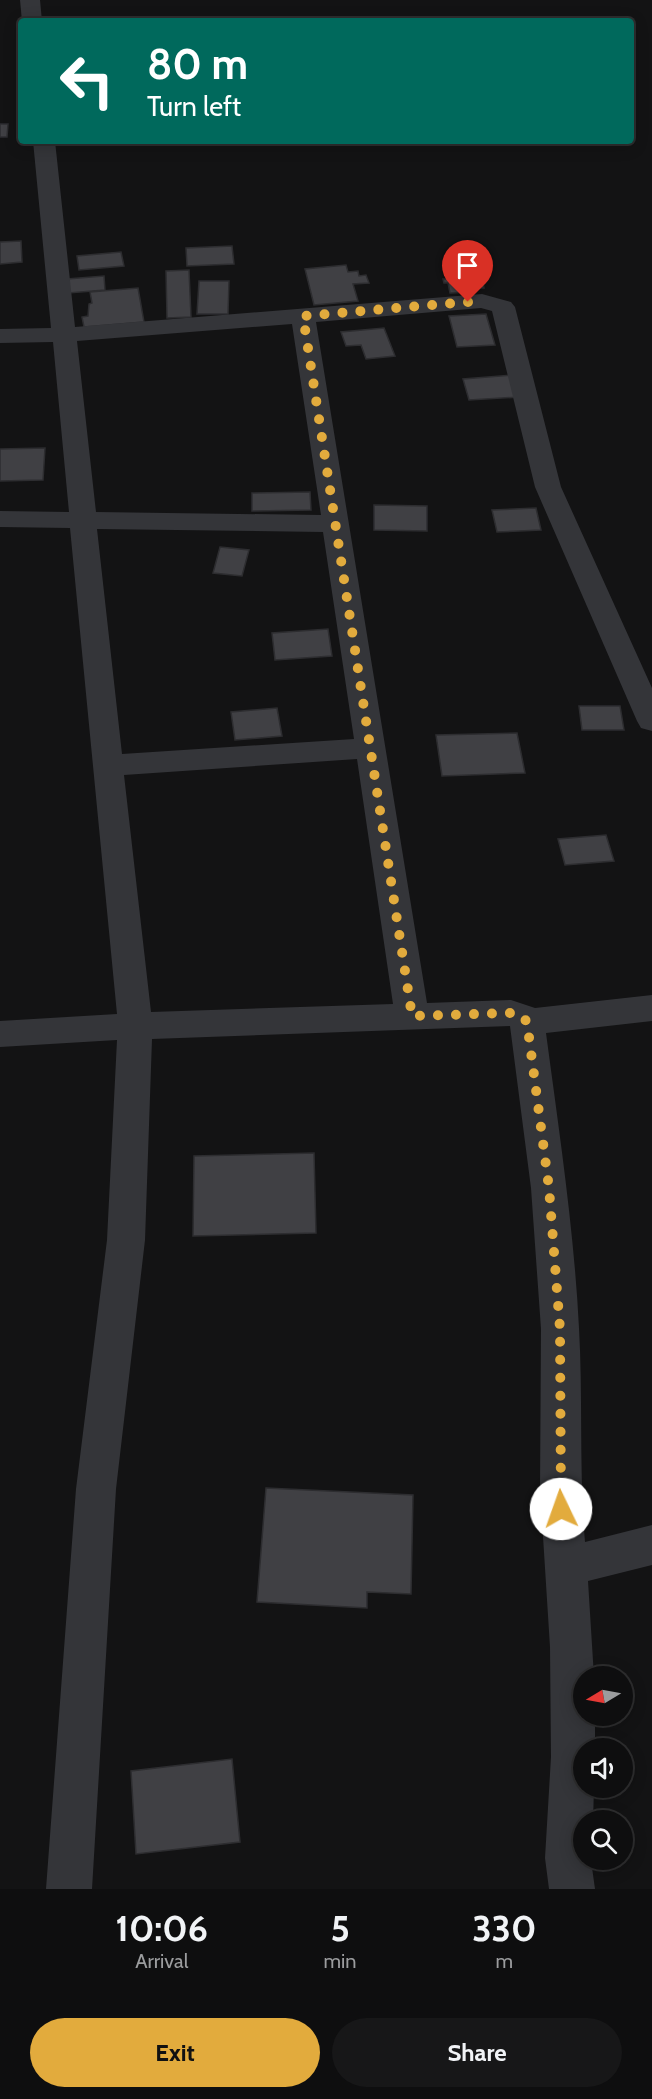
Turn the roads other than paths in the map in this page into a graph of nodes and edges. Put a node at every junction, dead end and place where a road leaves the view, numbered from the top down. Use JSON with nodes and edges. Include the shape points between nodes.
{"nodes":[{"id":1,"x":30,"y":0,"type":"edge"},
{"id":2,"x":32,"y":18,"type":"edge"},
{"id":3,"x":44,"y":144,"type":"edge"},
{"id":4,"x":303,"y":316,"type":"junction"},
{"id":5,"x":64,"y":335,"type":"junction"},
{"id":6,"x":0,"y":336,"type":"edge"},
{"id":7,"x":0,"y":519,"type":"edge"},
{"id":8,"x":83,"y":520,"type":"junction"},
{"id":9,"x":335,"y":524,"type":"junction"},
{"id":10,"x":652,"y":721,"type":"edge"},
{"id":11,"x":370,"y":748,"type":"junction"},
{"id":12,"x":109,"y":765,"type":"junction"},
{"id":13,"x":652,"y":1008,"type":"edge"},
{"id":14,"x":412,"y":1016,"type":"junction"},
{"id":15,"x":527,"y":1022,"type":"junction"},
{"id":16,"x":135,"y":1026,"type":"junction"},
{"id":17,"x":0,"y":1034,"type":"edge"},
{"id":18,"x":652,"y":1545,"type":"edge"},
{"id":19,"x":565,"y":1567,"type":"junction"},
{"id":20,"x":69,"y":1889,"type":"edge"},
{"id":21,"x":572,"y":1889,"type":"edge"}],
"edges":[{"from":1,"to":2,"type":"street"},
{"from":3,"to":5,"type":"street"},
{"from":4,"to":5,"type":"street"},
{"from":4,"to":9,"type":"street"},
{"from":4,"to":10,"type":"street","via":[[482,302],[503,307],[548,487]]},
{"from":5,"to":6,"type":"street"},
{"from":5,"to":8,"type":"street"},
{"from":7,"to":8,"type":"street"},
{"from":8,"to":9,"type":"street"},
{"from":8,"to":12,"type":"street"},
{"from":9,"to":11,"type":"street"},
{"from":11,"to":12,"type":"street"},
{"from":11,"to":14,"type":"street"},
{"from":12,"to":16,"type":"street"},
{"from":13,"to":15,"type":"street"},
{"from":14,"to":15,"type":"street","via":[[511,1013]]},
{"from":14,"to":16,"type":"street"},
{"from":15,"to":19,"type":"street","via":[[549,1188],[560,1329],[560,1490]]},
{"from":16,"to":17,"type":"street"},
{"from":16,"to":20,"type":"street","via":[[126,1240],[96,1489]]},
{"from":18,"to":19,"type":"street"},
{"from":19,"to":21,"type":"street","via":[[572,1647],[573,1757],[568,1858]]}]}
